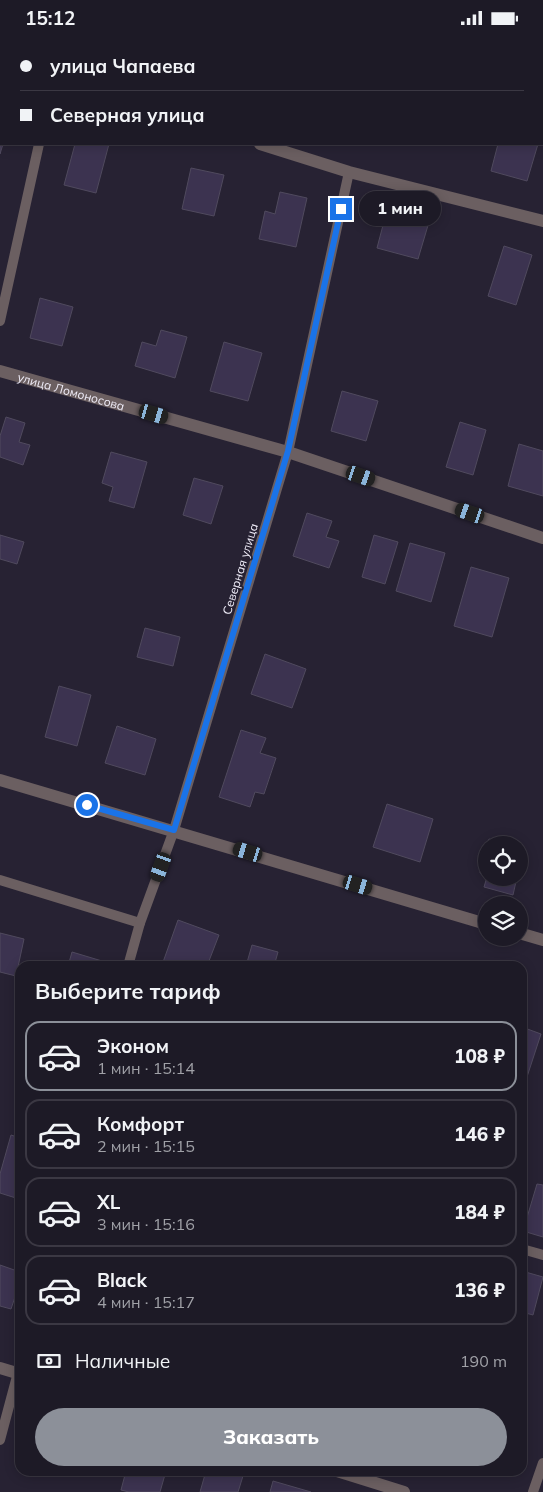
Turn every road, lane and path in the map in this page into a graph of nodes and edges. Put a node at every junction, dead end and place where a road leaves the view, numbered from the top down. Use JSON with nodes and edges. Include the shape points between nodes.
{"nodes":[{"id":1,"x":39,"y":145,"type":"edge"},
{"id":2,"x":263,"y":145,"type":"edge"},
{"id":3,"x":349,"y":172,"type":"junction"},
{"id":4,"x":543,"y":221,"type":"edge"},
{"id":5,"x":0,"y":321,"type":"edge"},
{"id":6,"x":0,"y":371,"type":"edge"},
{"id":7,"x":288,"y":451,"type":"junction"},
{"id":8,"x":543,"y":538,"type":"edge"},
{"id":9,"x":0,"y":780,"type":"edge"},
{"id":10,"x":174,"y":830,"type":"junction"},
{"id":11,"x":0,"y":880,"type":"edge"},
{"id":12,"x":478,"y":921,"type":"edge"},
{"id":13,"x":140,"y":923,"type":"junction"},
{"id":14,"x":528,"y":936,"type":"edge"},
{"id":15,"x":543,"y":941,"type":"edge"},
{"id":16,"x":129,"y":961,"type":"edge"},
{"id":17,"x":527,"y":1250,"type":"edge"},
{"id":18,"x":543,"y":1255,"type":"edge"},
{"id":19,"x":0,"y":1368,"type":"edge"},
{"id":20,"x":15,"y":1370,"type":"edge"},
{"id":21,"x":15,"y":1386,"type":"edge"},
{"id":22,"x":0,"y":1440,"type":"edge"},
{"id":23,"x":543,"y":1463,"type":"edge"},
{"id":24,"x":353,"y":1476,"type":"edge"},
{"id":25,"x":404,"y":1492,"type":"edge"},
{"id":26,"x":533,"y":1492,"type":"edge"}],
"edges":[{"from":1,"to":5,"type":"lane"},
{"from":2,"to":3,"type":"street"},
{"from":3,"to":4,"type":"street"},
{"from":3,"to":7,"type":"lane","name":"Северная улица"},
{"from":6,"to":7,"type":"street","name":"улица Ломоносова"},
{"from":7,"to":8,"type":"street","name":"улица Ломоносова"},
{"from":7,"to":10,"type":"lane","name":"Северная улица"},
{"from":9,"to":10,"type":"street"},
{"from":10,"to":12,"type":"street"},
{"from":10,"to":13,"type":"lane","name":"Северная улица"},
{"from":11,"to":13,"type":"lane"},
{"from":13,"to":16,"type":"lane","name":"Северная улица"},
{"from":14,"to":15,"type":"street"},
{"from":17,"to":18,"type":"lane"},
{"from":19,"to":20,"type":"street"},
{"from":21,"to":22,"type":"lane"},
{"from":23,"to":26,"type":"lane"},
{"from":24,"to":25,"type":"street"}]}
